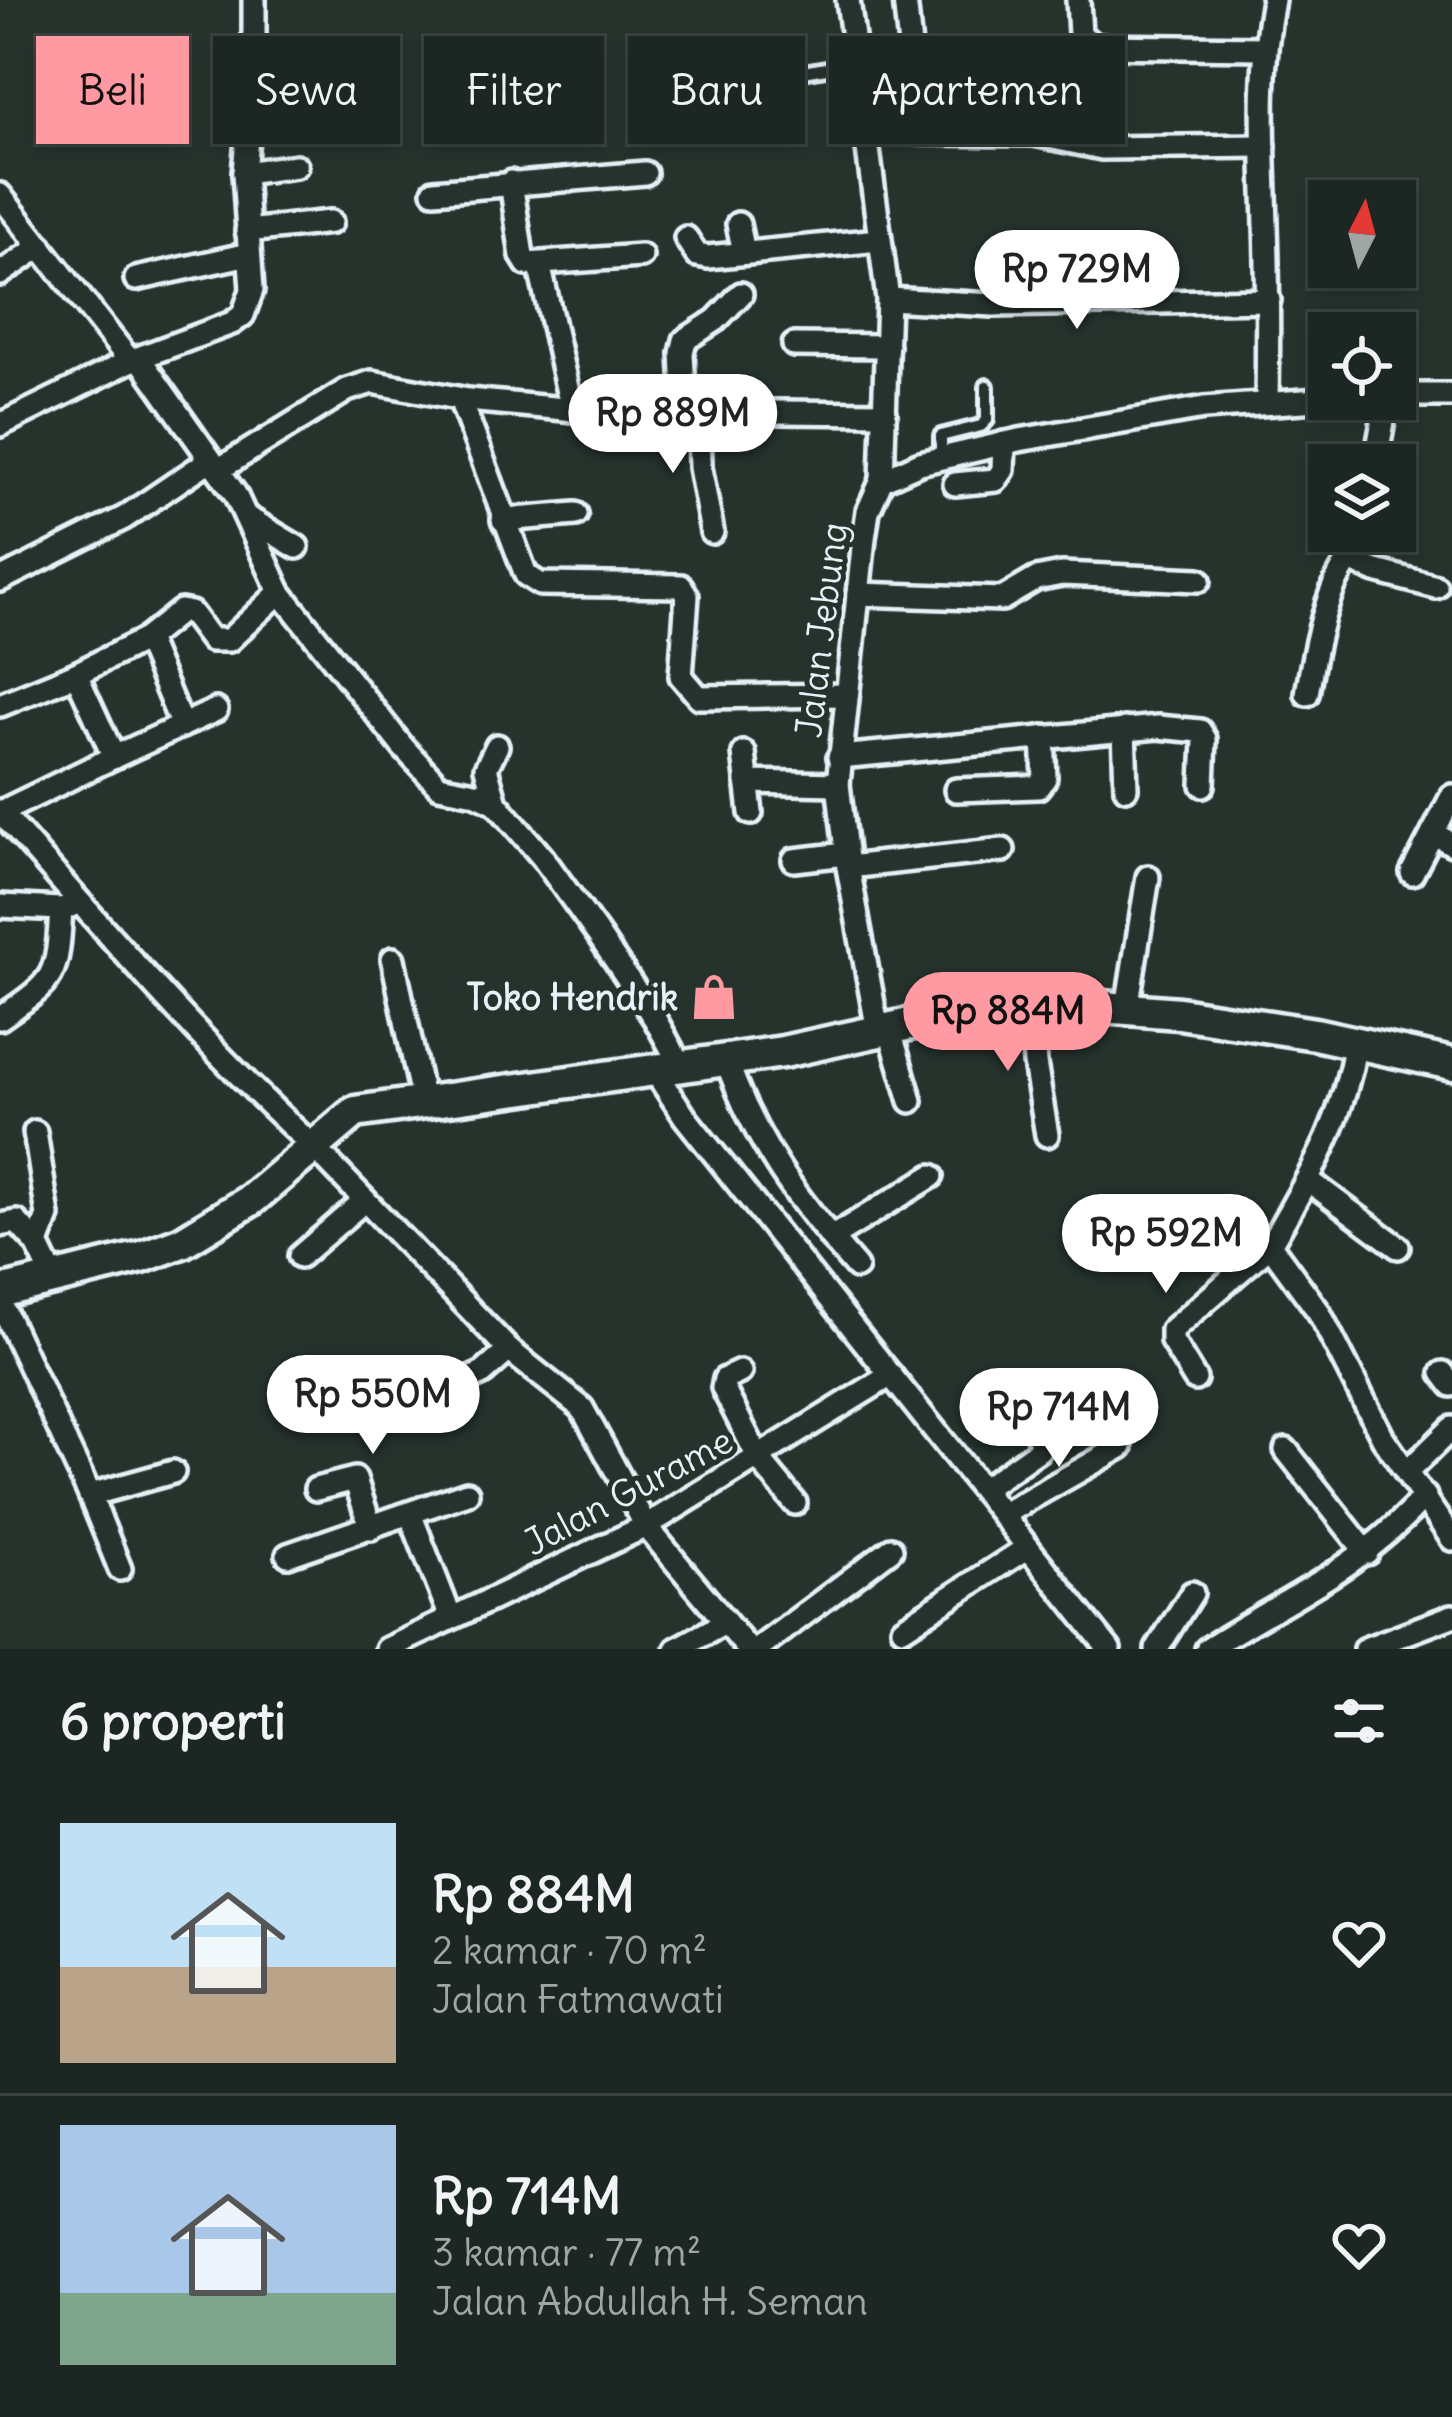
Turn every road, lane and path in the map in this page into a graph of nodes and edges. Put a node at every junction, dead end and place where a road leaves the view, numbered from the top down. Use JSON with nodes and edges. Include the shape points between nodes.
{"nodes":[{"id":1,"x":254,"y":0,"type":"edge"},
{"id":2,"x":848,"y":0,"type":"edge"},
{"id":3,"x":905,"y":0,"type":"edge"},
{"id":4,"x":1078,"y":0,"type":"edge"},
{"id":5,"x":1274,"y":0,"type":"edge"},
{"id":6,"x":852,"y":36,"type":"edge"},
{"id":7,"x":909,"y":36,"type":"edge"},
{"id":8,"x":1264,"y":48,"type":"junction"},
{"id":9,"x":866,"y":144,"type":"edge"},
{"id":10,"x":1083,"y":144,"type":"edge"},
{"id":11,"x":1264,"y":146,"type":"junction"},
{"id":12,"x":296,"y":166,"type":"dead end"},
{"id":13,"x":244,"y":173,"type":"junction"},
{"id":14,"x":645,"y":173,"type":"dead end"},
{"id":15,"x":512,"y":182,"type":"junction"},
{"id":16,"x":434,"y":191,"type":"dead end"},
{"id":17,"x":0,"y":195,"type":"edge"},
{"id":18,"x":331,"y":222,"type":"dead end"},
{"id":19,"x":738,"y":224,"type":"dead end"},
{"id":20,"x":686,"y":238,"type":"dead end"},
{"id":21,"x":879,"y":240,"type":"junction"},
{"id":22,"x":248,"y":242,"type":"junction"},
{"id":23,"x":41,"y":246,"type":"junction"},
{"id":24,"x":744,"y":252,"type":"junction"},
{"id":25,"x":641,"y":256,"type":"dead end"},
{"id":26,"x":539,"y":264,"type":"junction"},
{"id":27,"x":0,"y":274,"type":"edge"},
{"id":28,"x":136,"y":279,"type":"dead end"},
{"id":29,"x":741,"y":294,"type":"dead end"},
{"id":30,"x":888,"y":299,"type":"junction"},
{"id":31,"x":1269,"y":300,"type":"junction"},
{"id":32,"x":794,"y":345,"type":"dead end"},
{"id":33,"x":886,"y":346,"type":"junction"},
{"id":34,"x":135,"y":360,"type":"junction"},
{"id":35,"x":987,"y":386,"type":"dead end"},
{"id":36,"x":1452,"y":395,"type":"edge"},
{"id":37,"x":1416,"y":396,"type":"edge"},
{"id":38,"x":460,"y":399,"type":"junction"},
{"id":39,"x":1308,"y":400,"type":"edge"},
{"id":40,"x":1267,"y":403,"type":"junction"},
{"id":41,"x":572,"y":410,"type":"junction"},
{"id":42,"x":692,"y":410,"type":"junction"},
{"id":43,"x":884,"y":412,"type":"junction"},
{"id":44,"x":0,"y":425,"type":"edge"},
{"id":45,"x":1004,"y":443,"type":"junction"},
{"id":46,"x":941,"y":458,"type":"junction"},
{"id":47,"x":214,"y":465,"type":"junction"},
{"id":48,"x":882,"y":480,"type":"junction"},
{"id":49,"x":955,"y":484,"type":"dead end"},
{"id":50,"x":576,"y":514,"type":"dead end"},
{"id":51,"x":250,"y":519,"type":"junction"},
{"id":52,"x":503,"y":520,"type":"junction"},
{"id":53,"x":712,"y":532,"type":"dead end"},
{"id":54,"x":297,"y":547,"type":"dead end"},
{"id":55,"x":1353,"y":552,"type":"edge"},
{"id":56,"x":1349,"y":560,"type":"junction"},
{"id":57,"x":0,"y":580,"type":"edge"},
{"id":58,"x":1198,"y":580,"type":"dead end"},
{"id":59,"x":1436,"y":587,"type":"dead end"},
{"id":60,"x":280,"y":592,"type":"junction"},
{"id":61,"x":858,"y":594,"type":"junction"},
{"id":62,"x":146,"y":639,"type":"junction"},
{"id":63,"x":76,"y":674,"type":"junction"},
{"id":64,"x":1307,"y":694,"type":"dead end"},
{"id":65,"x":847,"y":695,"type":"junction"},
{"id":66,"x":0,"y":705,"type":"edge"},
{"id":67,"x":216,"y":710,"type":"dead end"},
{"id":68,"x":182,"y":726,"type":"junction"},
{"id":69,"x":1124,"y":730,"type":"junction"},
{"id":70,"x":1043,"y":736,"type":"junction"},
{"id":71,"x":496,"y":746,"type":"dead end"},
{"id":72,"x":744,"y":753,"type":"dead end"},
{"id":73,"x":115,"y":757,"type":"junction"},
{"id":74,"x":839,"y":757,"type":"junction"},
{"id":75,"x":747,"y":782,"type":"junction"},
{"id":76,"x":838,"y":784,"type":"junction"},
{"id":77,"x":1203,"y":785,"type":"dead end"},
{"id":78,"x":1126,"y":788,"type":"dead end"},
{"id":79,"x":956,"y":790,"type":"dead end"},
{"id":80,"x":1452,"y":796,"type":"edge"},
{"id":81,"x":496,"y":803,"type":"junction"},
{"id":82,"x":1,"y":812,"type":"edge"},
{"id":83,"x":752,"y":814,"type":"dead end"},
{"id":84,"x":1443,"y":838,"type":"edge"},
{"id":85,"x":1003,"y":850,"type":"dead end"},
{"id":86,"x":794,"y":860,"type":"dead end"},
{"id":87,"x":847,"y":860,"type":"junction"},
{"id":88,"x":1412,"y":873,"type":"dead end"},
{"id":89,"x":1148,"y":877,"type":"dead end"},
{"id":90,"x":71,"y":906,"type":"junction"},
{"id":91,"x":0,"y":907,"type":"edge"},
{"id":92,"x":392,"y":959,"type":"dead end"},
{"id":93,"x":1031,"y":1005,"type":"junction"},
{"id":94,"x":1127,"y":1008,"type":"junction"},
{"id":95,"x":0,"y":1018,"type":"edge"},
{"id":96,"x":884,"y":1029,"type":"junction"},
{"id":97,"x":1356,"y":1042,"type":"junction"},
{"id":98,"x":725,"y":1060,"type":"junction"},
{"id":99,"x":1452,"y":1064,"type":"edge"},
{"id":100,"x":667,"y":1068,"type":"junction"},
{"id":101,"x":911,"y":1101,"type":"dead end"},
{"id":102,"x":423,"y":1102,"type":"junction"},
{"id":103,"x":35,"y":1132,"type":"dead end"},
{"id":104,"x":1047,"y":1135,"type":"dead end"},
{"id":105,"x":314,"y":1147,"type":"junction"},
{"id":106,"x":777,"y":1167,"type":"junction"},
{"id":107,"x":932,"y":1177,"type":"dead end"},
{"id":108,"x":1307,"y":1180,"type":"junction"},
{"id":109,"x":742,"y":1186,"type":"junction"},
{"id":110,"x":365,"y":1200,"type":"junction"},
{"id":111,"x":0,"y":1225,"type":"edge"},
{"id":112,"x":831,"y":1238,"type":"junction"},
{"id":113,"x":37,"y":1244,"type":"junction"},
{"id":114,"x":1270,"y":1245,"type":"junction"},
{"id":115,"x":1398,"y":1247,"type":"dead end"},
{"id":116,"x":300,"y":1256,"type":"dead end"},
{"id":117,"x":856,"y":1267,"type":"dead end"},
{"id":118,"x":54,"y":1279,"type":"junction"},
{"id":119,"x":0,"y":1292,"type":"edge"},
{"id":120,"x":0,"y":1303,"type":"edge"},
{"id":121,"x":509,"y":1350,"type":"junction"},
{"id":122,"x":740,"y":1372,"type":"dead end"},
{"id":123,"x":891,"y":1375,"type":"junction"},
{"id":124,"x":1195,"y":1379,"type":"dead end"},
{"id":125,"x":417,"y":1403,"type":"dead end"},
{"id":126,"x":1028,"y":1415,"type":"dead end"},
{"id":127,"x":1452,"y":1428,"type":"edge"},
{"id":128,"x":1121,"y":1448,"type":"dead end"},
{"id":129,"x":1286,"y":1450,"type":"dead end"},
{"id":130,"x":759,"y":1459,"type":"junction"},
{"id":131,"x":1408,"y":1471,"type":"junction"},
{"id":132,"x":173,"y":1472,"type":"dead end"},
{"id":133,"x":316,"y":1489,"type":"dead end"},
{"id":134,"x":982,"y":1489,"type":"junction"},
{"id":135,"x":467,"y":1493,"type":"dead end"},
{"id":136,"x":90,"y":1495,"type":"junction"},
{"id":137,"x":1425,"y":1496,"type":"junction"},
{"id":138,"x":795,"y":1503,"type":"dead end"},
{"id":139,"x":1003,"y":1514,"type":"junction"},
{"id":140,"x":411,"y":1516,"type":"junction"},
{"id":141,"x":646,"y":1526,"type":"junction"},
{"id":142,"x":371,"y":1528,"type":"junction"},
{"id":143,"x":1452,"y":1539,"type":"edge"},
{"id":144,"x":1028,"y":1546,"type":"junction"},
{"id":145,"x":891,"y":1549,"type":"dead end"},
{"id":146,"x":1366,"y":1553,"type":"junction"},
{"id":147,"x":288,"y":1555,"type":"dead end"},
{"id":148,"x":120,"y":1569,"type":"dead end"},
{"id":149,"x":1192,"y":1593,"type":"dead end"},
{"id":150,"x":1452,"y":1616,"type":"edge"},
{"id":151,"x":451,"y":1618,"type":"junction"},
{"id":152,"x":725,"y":1623,"type":"junction"},
{"id":153,"x":903,"y":1628,"type":"dead end"},
{"id":154,"x":387,"y":1649,"type":"edge"},
{"id":155,"x":676,"y":1649,"type":"edge"},
{"id":156,"x":748,"y":1649,"type":"edge"},
{"id":157,"x":758,"y":1649,"type":"edge"},
{"id":158,"x":1109,"y":1649,"type":"edge"},
{"id":159,"x":1157,"y":1649,"type":"edge"},
{"id":160,"x":1207,"y":1649,"type":"edge"},
{"id":161,"x":1364,"y":1649,"type":"edge"}],
"edges":[{"from":1,"to":13,"type":"street"},
{"from":2,"to":6,"type":"street"},
{"from":3,"to":7,"type":"street"},
{"from":4,"to":8,"type":"street","via":[[1080,34],[1094,46]]},
{"from":5,"to":8,"type":"street"},
{"from":8,"to":11,"type":"street"},
{"from":9,"to":21,"type":"street"},
{"from":10,"to":11,"type":"street"},
{"from":11,"to":31,"type":"street"},
{"from":12,"to":13,"type":"street"},
{"from":13,"to":22,"type":"street"},
{"from":14,"to":15,"type":"street"},
{"from":15,"to":16,"type":"street"},
{"from":15,"to":26,"type":"street","via":[[522,256]]},
{"from":17,"to":23,"type":"street"},
{"from":18,"to":22,"type":"street"},
{"from":19,"to":24,"type":"street"},
{"from":20,"to":24,"type":"street","via":[[702,256]]},
{"from":21,"to":24,"type":"street"},
{"from":21,"to":30,"type":"street"},
{"from":22,"to":28,"type":"street"},
{"from":22,"to":34,"type":"street","via":[[252,290],[243,315]]},
{"from":23,"to":27,"type":"street"},
{"from":23,"to":34,"type":"street"},
{"from":25,"to":26,"type":"street"},
{"from":26,"to":41,"type":"street"},
{"from":29,"to":42,"type":"street","via":[[685,340]]},
{"from":30,"to":31,"type":"street"},
{"from":30,"to":33,"type":"street"},
{"from":31,"to":40,"type":"street"},
{"from":32,"to":33,"type":"street"},
{"from":33,"to":43,"type":"street"},
{"from":34,"to":44,"type":"street"},
{"from":34,"to":47,"type":"street"},
{"from":35,"to":46,"type":"lane","via":[[987,421],[944,434]]},
{"from":36,"to":37,"type":"street"},
{"from":38,"to":41,"type":"street"},
{"from":38,"to":47,"type":"street","via":[[359,384]]},
{"from":38,"to":52,"type":"street"},
{"from":39,"to":40,"type":"street","name":"Jalan Jebung"},
{"from":40,"to":45,"type":"street","name":"Jalan Jebung"},
{"from":41,"to":42,"type":"street"},
{"from":42,"to":43,"type":"street"},
{"from":42,"to":53,"type":"street"},
{"from":43,"to":48,"type":"street"},
{"from":45,"to":46,"type":"street","name":"Jalan Jebung"},
{"from":45,"to":49,"type":"street","via":[[996,480]]},
{"from":46,"to":48,"type":"street","name":"Jalan Jebung"},
{"from":47,"to":51,"type":"street"},
{"from":47,"to":57,"type":"street"},
{"from":48,"to":61,"type":"street","name":"Jalan Jebung","via":[[868,512]]},
{"from":50,"to":52,"type":"street"},
{"from":51,"to":54,"type":"street"},
{"from":51,"to":60,"type":"street"},
{"from":52,"to":65,"type":"street","via":[[526,574],[540,584],[684,589],[681,676],[692,693]]},
{"from":55,"to":56,"type":"street"},
{"from":56,"to":59,"type":"street"},
{"from":56,"to":64,"type":"street","via":[[1318,632]]},
{"from":58,"to":61,"type":"street","via":[[1062,574],[1002,599]]},
{"from":60,"to":62,"type":"street","via":[[225,642],[211,640],[187,611]]},
{"from":60,"to":81,"type":"street","via":[[427,774],[440,786]]},
{"from":61,"to":65,"type":"street","name":"Jalan Jebung"},
{"from":62,"to":63,"type":"street"},
{"from":62,"to":68,"type":"street"},
{"from":63,"to":66,"type":"street"},
{"from":63,"to":73,"type":"street"},
{"from":65,"to":74,"type":"street","name":"Jalan Jebung"},
{"from":67,"to":68,"type":"street"},
{"from":68,"to":73,"type":"street"},
{"from":69,"to":70,"type":"street"},
{"from":69,"to":77,"type":"street","via":[[1200,730]]},
{"from":69,"to":78,"type":"street"},
{"from":70,"to":74,"type":"street"},
{"from":70,"to":79,"type":"street","via":[[1045,778],[1038,787]]},
{"from":71,"to":81,"type":"street","via":[[486,768]]},
{"from":72,"to":75,"type":"street"},
{"from":73,"to":82,"type":"street"},
{"from":74,"to":76,"type":"street","name":"Jalan Jebung"},
{"from":75,"to":76,"type":"street"},
{"from":75,"to":83,"type":"street"},
{"from":76,"to":87,"type":"street","name":"Jalan Jebung"},
{"from":80,"to":84,"type":"street"},
{"from":81,"to":100,"type":"street","via":[[655,1019]]},
{"from":82,"to":90,"type":"street"},
{"from":84,"to":88,"type":"street"},
{"from":85,"to":87,"type":"street"},
{"from":86,"to":87,"type":"street"},
{"from":87,"to":96,"type":"street","name":"Jalan Jebung"},
{"from":89,"to":94,"type":"street"},
{"from":90,"to":91,"type":"street"},
{"from":90,"to":95,"type":"street","via":[[53,975]]},
{"from":90,"to":105,"type":"street"},
{"from":92,"to":102,"type":"street"},
{"from":93,"to":94,"type":"street"},
{"from":93,"to":96,"type":"street"},
{"from":93,"to":104,"type":"street"},
{"from":94,"to":97,"type":"street"},
{"from":96,"to":98,"type":"street"},
{"from":96,"to":101,"type":"street","name":"Jalan Jebung"},
{"from":97,"to":99,"type":"street"},
{"from":97,"to":108,"type":"street","via":[[1345,1100]]},
{"from":98,"to":100,"type":"street"},
{"from":98,"to":106,"type":"street"},
{"from":100,"to":102,"type":"street"},
{"from":100,"to":109,"type":"street","via":[[685,1117]]},
{"from":102,"to":105,"type":"street","via":[[355,1112]]},
{"from":103,"to":113,"type":"street","via":[[48,1216]]},
{"from":105,"to":110,"type":"street"},
{"from":105,"to":118,"type":"street","via":[[251,1200],[182,1242]]},
{"from":106,"to":109,"type":"street"},
{"from":106,"to":112,"type":"street"},
{"from":107,"to":112,"type":"street"},
{"from":108,"to":114,"type":"street"},
{"from":108,"to":115,"type":"street"},
{"from":109,"to":123,"type":"street"},
{"from":110,"to":116,"type":"street"},
{"from":110,"to":121,"type":"street"},
{"from":111,"to":113,"type":"street","via":[[17,1222]]},
{"from":112,"to":117,"type":"street"},
{"from":113,"to":118,"type":"street"},
{"from":114,"to":124,"type":"street","via":[[1172,1330]]},
{"from":114,"to":131,"type":"street","via":[[1319,1312]]},
{"from":118,"to":119,"type":"street"},
{"from":120,"to":136,"type":"street"},
{"from":121,"to":125,"type":"street"},
{"from":121,"to":141,"type":"street","via":[[582,1408]]},
{"from":122,"to":130,"type":"street","via":[[723,1388]]},
{"from":123,"to":130,"type":"street","name":"Jalan Gurame"},
{"from":123,"to":134,"type":"street"},
{"from":126,"to":134,"type":"street","via":[[1040,1450]]},
{"from":127,"to":131,"type":"street"},
{"from":128,"to":139,"type":"street"},
{"from":129,"to":146,"type":"street"},
{"from":130,"to":138,"type":"street"},
{"from":130,"to":141,"type":"street","name":"Jalan Gurame"},
{"from":131,"to":137,"type":"street"},
{"from":132,"to":136,"type":"street"},
{"from":133,"to":142,"type":"street","via":[[355,1479]]},
{"from":134,"to":139,"type":"street"},
{"from":135,"to":140,"type":"street"},
{"from":136,"to":148,"type":"street"},
{"from":137,"to":143,"type":"street"},
{"from":137,"to":146,"type":"street"},
{"from":139,"to":144,"type":"street"},
{"from":140,"to":142,"type":"street"},
{"from":140,"to":151,"type":"street"},
{"from":141,"to":151,"type":"street","name":"Jalan Gurame"},
{"from":141,"to":152,"type":"street"},
{"from":142,"to":147,"type":"street"},
{"from":144,"to":153,"type":"street"},
{"from":144,"to":158,"type":"street"},
{"from":145,"to":157,"type":"street"},
{"from":146,"to":160,"type":"street"},
{"from":149,"to":159,"type":"street"},
{"from":150,"to":161,"type":"street"},
{"from":151,"to":154,"type":"street","name":"Jalan Gurame"},
{"from":152,"to":155,"type":"street"},
{"from":152,"to":156,"type":"street"}]}
